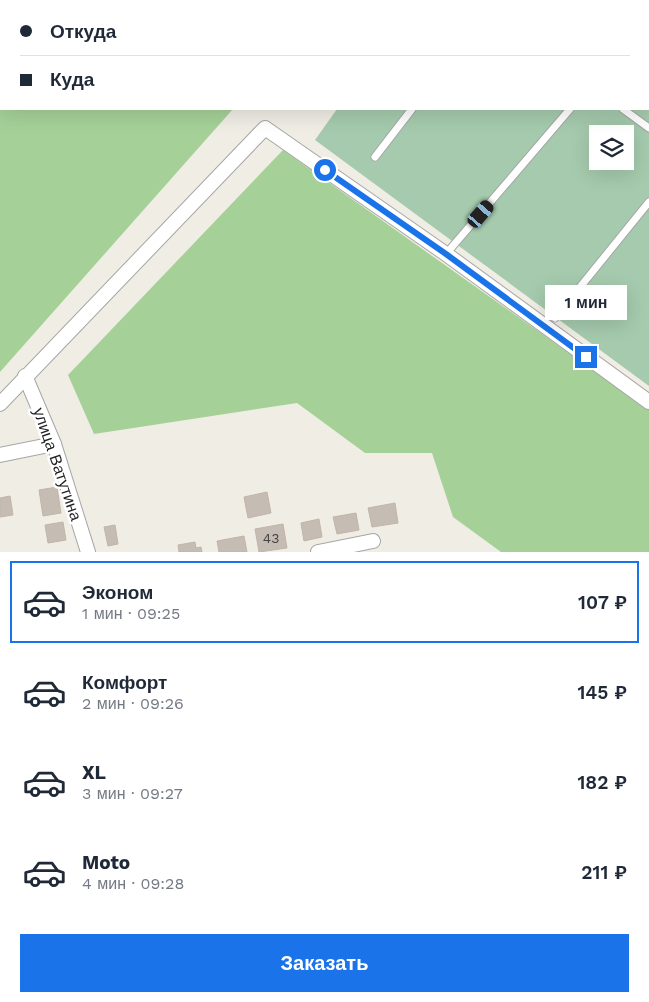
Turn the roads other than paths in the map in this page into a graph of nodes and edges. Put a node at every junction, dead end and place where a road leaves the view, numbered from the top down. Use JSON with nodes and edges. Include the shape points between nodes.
{"nodes":[{"id":1,"x":411,"y":110,"type":"edge"},
{"id":2,"x":569,"y":110,"type":"edge"},
{"id":3,"x":623,"y":110,"type":"edge"},
{"id":4,"x":649,"y":128,"type":"edge"},
{"id":5,"x":375,"y":157,"type":"dead end"},
{"id":6,"x":649,"y":202,"type":"edge"},
{"id":7,"x":446,"y":254,"type":"junction"},
{"id":8,"x":556,"y":318,"type":"dead end"},
{"id":9,"x":25,"y":376,"type":"junction"},
{"id":10,"x":649,"y":402,"type":"edge"},
{"id":11,"x":0,"y":404,"type":"edge"},
{"id":12,"x":54,"y":444,"type":"junction"},
{"id":13,"x":0,"y":455,"type":"edge"},
{"id":14,"x":373,"y":541,"type":"dead end"},
{"id":15,"x":88,"y":552,"type":"edge"},
{"id":16,"x":318,"y":552,"type":"edge"}],
"edges":[{"from":1,"to":5,"type":"lane"},
{"from":2,"to":7,"type":"lane"},
{"from":3,"to":4,"type":"lane"},
{"from":6,"to":8,"type":"lane"},
{"from":7,"to":9,"type":"street","via":[[265,128]]},
{"from":7,"to":10,"type":"street"},
{"from":9,"to":11,"type":"street"},
{"from":9,"to":12,"type":"street","name":"улица Ватутина"},
{"from":12,"to":13,"type":"street"},
{"from":12,"to":15,"type":"street","name":"улица Ватутина"},
{"from":14,"to":16,"type":"street"}]}
